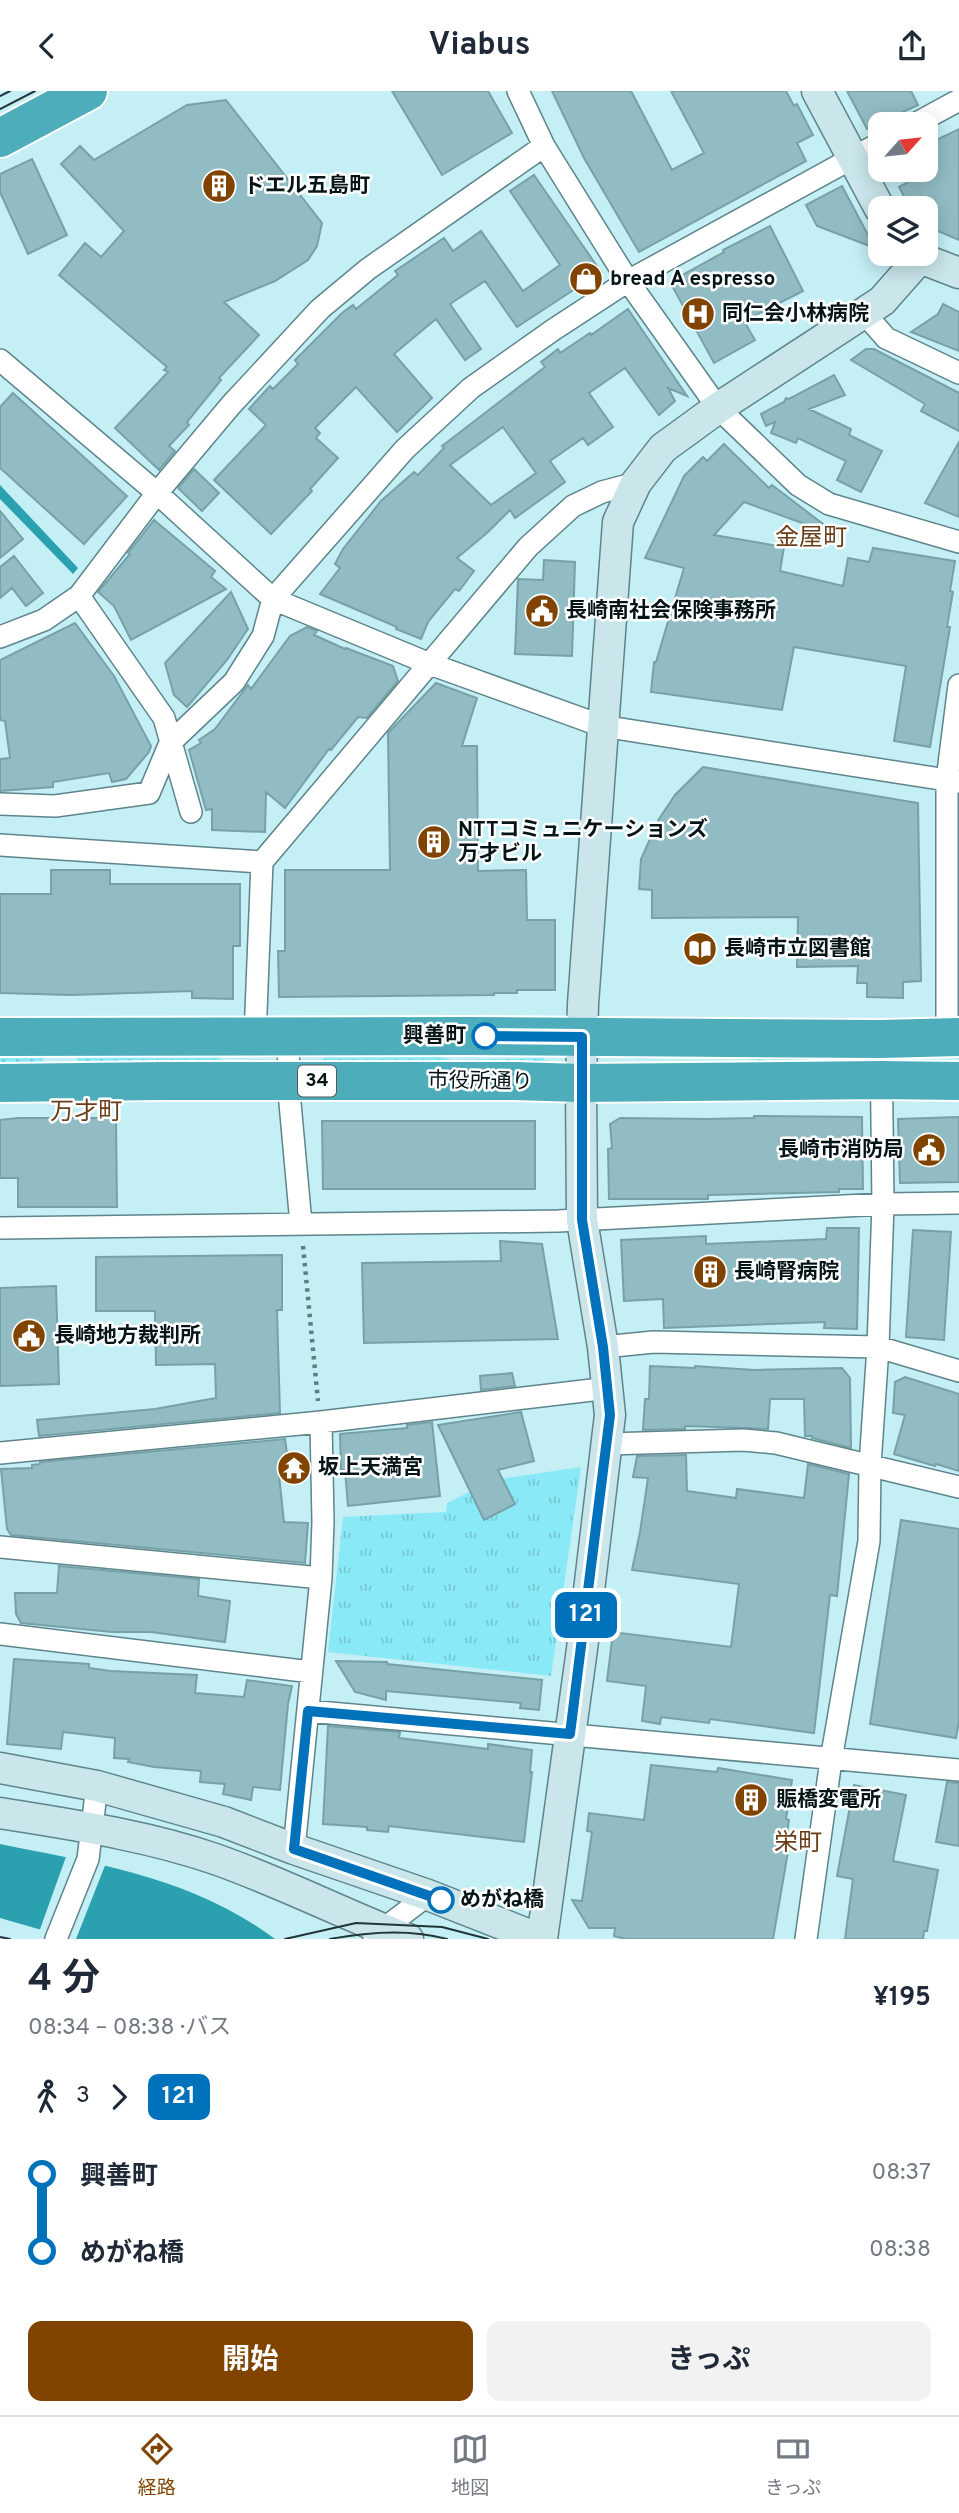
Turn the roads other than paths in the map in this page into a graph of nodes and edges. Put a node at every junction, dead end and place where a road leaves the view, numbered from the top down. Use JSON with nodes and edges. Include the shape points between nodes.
{"nodes":[{"id":1,"x":88,"y":91,"type":"edge"},
{"id":2,"x":518,"y":91,"type":"edge"},
{"id":3,"x":817,"y":91,"type":"edge"},
{"id":4,"x":959,"y":100,"type":"edge"},
{"id":5,"x":937,"y":112,"type":"edge"},
{"id":6,"x":0,"y":138,"type":"edge"},
{"id":7,"x":544,"y":146,"type":"junction"},
{"id":8,"x":868,"y":150,"type":"edge"},
{"id":9,"x":853,"y":158,"type":"junction"},
{"id":10,"x":873,"y":196,"type":"edge"},
{"id":11,"x":938,"y":264,"type":"edge"},
{"id":12,"x":910,"y":266,"type":"edge"},
{"id":13,"x":959,"y":273,"type":"edge"},
{"id":14,"x":628,"y":281,"type":"junction"},
{"id":15,"x":863,"y":313,"type":"junction"},
{"id":16,"x":4,"y":370,"type":"edge"},
{"id":17,"x":959,"y":373,"type":"edge"},
{"id":18,"x":718,"y":408,"type":"junction"},
{"id":19,"x":636,"y":482,"type":"junction"},
{"id":20,"x":157,"y":493,"type":"junction"},
{"id":21,"x":959,"y":542,"type":"edge"},
{"id":22,"x":79,"y":596,"type":"junction"},
{"id":23,"x":273,"y":599,"type":"junction"},
{"id":24,"x":0,"y":637,"type":"edge"},
{"id":25,"x":430,"y":664,"type":"junction"},
{"id":26,"x":959,"y":685,"type":"edge"},
{"id":27,"x":602,"y":726,"type":"junction"},
{"id":28,"x":170,"y":743,"type":"junction"},
{"id":29,"x":953,"y":781,"type":"edge"},
{"id":30,"x":0,"y":804,"type":"edge"},
{"id":31,"x":191,"y":812,"type":"dead end"},
{"id":32,"x":0,"y":845,"type":"edge"},
{"id":33,"x":262,"y":862,"type":"junction"},
{"id":34,"x":0,"y":1037,"type":"edge"},
{"id":35,"x":272,"y":1037,"type":"junction"},
{"id":36,"x":582,"y":1037,"type":"junction"},
{"id":37,"x":953,"y":1037,"type":"edge"},
{"id":38,"x":881,"y":1038,"type":"junction"},
{"id":39,"x":881,"y":1080,"type":"junction"},
{"id":40,"x":288,"y":1081,"type":"junction"},
{"id":41,"x":959,"y":1081,"type":"edge"},
{"id":42,"x":0,"y":1083,"type":"edge"},
{"id":43,"x":581,"y":1083,"type":"junction"},
{"id":44,"x":959,"y":1203,"type":"edge"},
{"id":45,"x":883,"y":1204,"type":"junction"},
{"id":46,"x":582,"y":1220,"type":"junction"},
{"id":47,"x":301,"y":1224,"type":"junction"},
{"id":48,"x":0,"y":1229,"type":"edge"},
{"id":49,"x":603,"y":1347,"type":"junction"},
{"id":50,"x":878,"y":1347,"type":"junction"},
{"id":51,"x":959,"y":1371,"type":"edge"},
{"id":52,"x":609,"y":1388,"type":"junction"},
{"id":53,"x":321,"y":1422,"type":"junction"},
{"id":54,"x":608,"y":1444,"type":"junction"},
{"id":55,"x":0,"y":1453,"type":"edge"},
{"id":56,"x":870,"y":1465,"type":"junction"},
{"id":57,"x":959,"y":1487,"type":"edge"},
{"id":58,"x":0,"y":1547,"type":"edge"},
{"id":59,"x":321,"y":1579,"type":"junction"},
{"id":60,"x":0,"y":1635,"type":"edge"},
{"id":61,"x":311,"y":1672,"type":"junction"},
{"id":62,"x":308,"y":1711,"type":"junction"},
{"id":63,"x":570,"y":1734,"type":"junction"},
{"id":64,"x":831,"y":1760,"type":"junction"},
{"id":65,"x":0,"y":1768,"type":"edge"},
{"id":66,"x":959,"y":1770,"type":"edge"},
{"id":67,"x":97,"y":1786,"type":"junction"},
{"id":68,"x":0,"y":1813,"type":"edge"},
{"id":69,"x":91,"y":1828,"type":"junction"},
{"id":70,"x":294,"y":1849,"type":"junction"},
{"id":71,"x":428,"y":1895,"type":"junction"},
{"id":72,"x":387,"y":1936,"type":"edge"},
{"id":73,"x":57,"y":1937,"type":"edge"},
{"id":74,"x":541,"y":1939,"type":"edge"},
{"id":75,"x":806,"y":1939,"type":"edge"}],
"edges":[{"from":1,"to":6,"type":"highway"},
{"from":2,"to":7,"type":"street"},
{"from":3,"to":9,"type":"street"},
{"from":4,"to":5,"type":"street"},
{"from":7,"to":14,"type":"street"},
{"from":7,"to":20,"type":"street","via":[[368,269],[320,309]]},
{"from":8,"to":9,"type":"street"},
{"from":9,"to":10,"type":"street"},
{"from":9,"to":14,"type":"street"},
{"from":11,"to":13,"type":"street"},
{"from":12,"to":15,"type":"street","via":[[882,301]]},
{"from":14,"to":18,"type":"street"},
{"from":14,"to":23,"type":"street","via":[[471,388],[405,449]]},
{"from":15,"to":17,"type":"street","via":[[886,338]]},
{"from":15,"to":18,"type":"street"},
{"from":16,"to":20,"type":"street"},
{"from":18,"to":19,"type":"street","via":[[663,448]]},
{"from":18,"to":21,"type":"street","via":[[798,485],[829,505]]},
{"from":19,"to":25,"type":"street","via":[[573,506],[528,547]]},
{"from":19,"to":27,"type":"street","via":[[618,522]]},
{"from":20,"to":22,"type":"street"},
{"from":20,"to":23,"type":"street"},
{"from":22,"to":24,"type":"street","via":[[44,620]]},
{"from":22,"to":28,"type":"street","via":[[164,718]]},
{"from":23,"to":25,"type":"street"},
{"from":23,"to":28,"type":"street","via":[[263,636],[234,682]]},
{"from":25,"to":27,"type":"street"},
{"from":25,"to":33,"type":"street"},
{"from":26,"to":29,"type":"street"},
{"from":27,"to":29,"type":"street"},
{"from":27,"to":36,"type":"street"},
{"from":28,"to":30,"type":"street","via":[[149,793],[55,806]]},
{"from":28,"to":31,"type":"street"},
{"from":29,"to":37,"type":"street"},
{"from":32,"to":33,"type":"street"},
{"from":33,"to":35,"type":"street"},
{"from":34,"to":35,"type":"highway","number":"34"},
{"from":35,"to":36,"type":"highway","number":"34"},
{"from":35,"to":40,"type":"street"},
{"from":36,"to":38,"type":"highway","number":"34"},
{"from":36,"to":43,"type":"street"},
{"from":37,"to":38,"type":"highway","number":"34"},
{"from":38,"to":39,"type":"street"},
{"from":39,"to":41,"type":"highway","name":"市役所通り","number":"34"},
{"from":39,"to":43,"type":"highway","name":"市役所通り","number":"34"},
{"from":39,"to":45,"type":"street"},
{"from":40,"to":42,"type":"highway","name":"市役所通り","number":"34"},
{"from":40,"to":43,"type":"highway","name":"市役所通り","number":"34"},
{"from":40,"to":47,"type":"street"},
{"from":43,"to":46,"type":"street"},
{"from":44,"to":45,"type":"street"},
{"from":45,"to":46,"type":"street"},
{"from":45,"to":50,"type":"street"},
{"from":46,"to":47,"type":"street"},
{"from":46,"to":49,"type":"street"},
{"from":47,"to":48,"type":"street"},
{"from":49,"to":50,"type":"street","via":[[654,1342]]},
{"from":49,"to":52,"type":"street"},
{"from":50,"to":51,"type":"street"},
{"from":50,"to":56,"type":"street"},
{"from":52,"to":53,"type":"street"},
{"from":52,"to":54,"type":"street"},
{"from":53,"to":55,"type":"street"},
{"from":53,"to":59,"type":"street"},
{"from":54,"to":56,"type":"street","via":[[743,1440]]},
{"from":54,"to":63,"type":"street"},
{"from":56,"to":57,"type":"street"},
{"from":56,"to":64,"type":"street","via":[[869,1541]]},
{"from":58,"to":59,"type":"street"},
{"from":59,"to":61,"type":"street"},
{"from":60,"to":61,"type":"street"},
{"from":61,"to":62,"type":"street"},
{"from":62,"to":63,"type":"street"},
{"from":62,"to":70,"type":"street"},
{"from":63,"to":64,"type":"street"},
{"from":63,"to":74,"type":"street"},
{"from":64,"to":66,"type":"street"},
{"from":64,"to":75,"type":"street"},
{"from":65,"to":67,"type":"street"},
{"from":67,"to":69,"type":"street"},
{"from":67,"to":70,"type":"street","via":[[224,1822]]},
{"from":68,"to":69,"type":"street"},
{"from":69,"to":72,"type":"street","via":[[134,1835],[214,1859],[291,1888]]},
{"from":69,"to":73,"type":"street","via":[[88,1859]]},
{"from":70,"to":71,"type":"street"},
{"from":71,"to":72,"type":"street"},
{"from":71,"to":74,"type":"street"}]}
